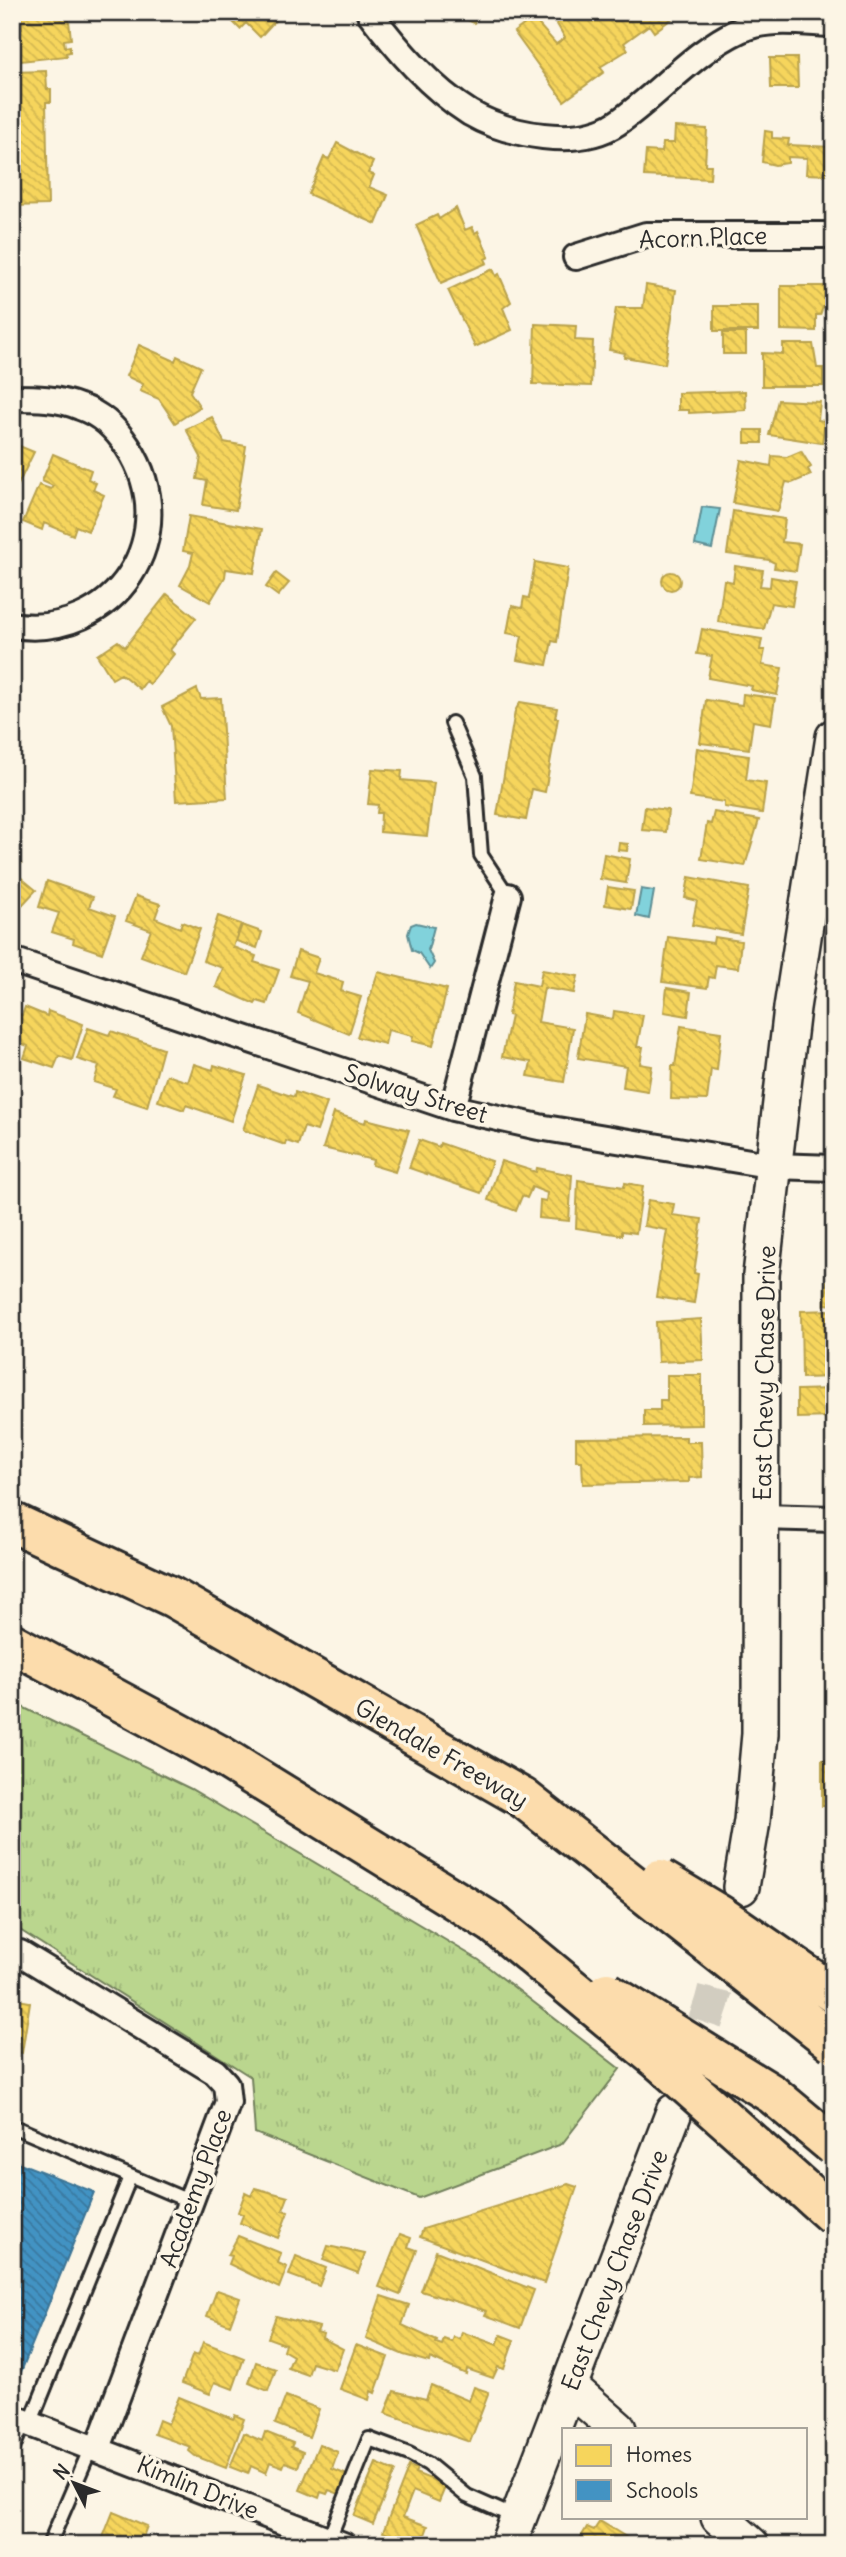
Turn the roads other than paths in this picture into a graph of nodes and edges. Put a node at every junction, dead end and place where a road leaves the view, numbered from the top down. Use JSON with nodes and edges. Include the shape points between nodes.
{"nodes":[{"id":1,"x":369,"y":12,"type":"edge"},
{"id":2,"x":834,"y":24,"type":"edge"},
{"id":3,"x":834,"y":235,"type":"edge"},
{"id":4,"x":576,"y":257,"type":"dead end"},
{"id":5,"x":12,"y":398,"type":"edge"},
{"id":6,"x":12,"y":625,"type":"edge"},
{"id":7,"x":452,"y":723,"type":"dead end"},
{"id":8,"x":834,"y":737,"type":"edge"},
{"id":9,"x":508,"y":896,"type":"joint"},
{"id":10,"x":12,"y":960,"type":"edge"},
{"id":11,"x":453,"y":1108,"type":"junction"},
{"id":12,"x":774,"y":1166,"type":"junction"},
{"id":13,"x":834,"y":1168,"type":"edge"},
{"id":14,"x":761,"y":1517,"type":"junction"},
{"id":15,"x":834,"y":1519,"type":"edge"},
{"id":16,"x":12,"y":1522,"type":"edge"},
{"id":17,"x":12,"y":1643,"type":"edge"},
{"id":18,"x":523,"y":1798,"type":"junction"},
{"id":19,"x":741,"y":1887,"type":"dead end"},
{"id":20,"x":494,"y":1924,"type":"junction"},
{"id":21,"x":12,"y":1953,"type":"edge"},
{"id":22,"x":834,"y":1994,"type":"edge"},
{"id":23,"x":834,"y":2043,"type":"edge"},
{"id":24,"x":674,"y":2112,"type":"dead end"},
{"id":25,"x":12,"y":2126,"type":"edge"},
{"id":26,"x":834,"y":2146,"type":"edge"},
{"id":27,"x":130,"y":2177,"type":"junction"},
{"id":28,"x":191,"y":2202,"type":"junction"},
{"id":29,"x":834,"y":2216,"type":"edge"},
{"id":30,"x":569,"y":2386,"type":"junction"},
{"id":31,"x":22,"y":2421,"type":"edge"},
{"id":32,"x":617,"y":2428,"type":"edge"},
{"id":33,"x":95,"y":2447,"type":"junction"},
{"id":34,"x":12,"y":2451,"type":"edge"},
{"id":35,"x":720,"y":2518,"type":"edge"},
{"id":36,"x":515,"y":2536,"type":"edge"},
{"id":37,"x":336,"y":2542,"type":"edge"},
{"id":38,"x":49,"y":2545,"type":"edge"},
{"id":39,"x":751,"y":2545,"type":"edge"}],
"edges":[{"from":1,"to":2,"type":"street","via":[[427,79],[471,113],[524,133],[563,139],[615,124],[683,68],[739,30],[768,22]]},
{"from":3,"to":4,"type":"street","name":"Acorn Place","via":[[637,236]]},
{"from":5,"to":6,"type":"street","via":[[60,401],[101,418],[120,435],[134,456],[149,502],[149,527],[134,571],[98,608],[50,626]]},
{"from":7,"to":9,"type":"lane","via":[[475,776],[481,855]]},
{"from":8,"to":12,"type":"main road","name":"East Chevy Chase Drive","via":[[792,1008]]},
{"from":9,"to":11,"type":"street"},
{"from":10,"to":11,"type":"street","name":"Solway Street"},
{"from":11,"to":12,"type":"street","name":"Solway Street"},
{"from":12,"to":13,"type":"street","name":"Solway Street"},
{"from":12,"to":14,"type":"main road","name":"East Chevy Chase Drive","via":[[761,1275]]},
{"from":14,"to":15,"type":"street"},
{"from":14,"to":19,"type":"main road","name":"East Chevy Chase Drive","via":[[760,1734]]},
{"from":16,"to":18,"type":"highway","name":"Glendale Freeway","via":[[172,1597]]},
{"from":17,"to":20,"type":"highway","via":[[218,1754]]},
{"from":18,"to":22,"type":"highway","bridge":true,"via":[[720,1914]]},
{"from":18,"to":23,"type":"highway","name":"Glendale Freeway","bridge":true},
{"from":20,"to":26,"type":"highway","bridge":true,"via":[[772,2094]]},
{"from":20,"to":29,"type":"highway","bridge":true,"via":[[663,2063]]},
{"from":21,"to":28,"type":"street","name":"Academy Place","via":[[20,1953],[226,2084],[228,2102]]},
{"from":24,"to":30,"type":"main road","name":"East Chevy Chase Drive"},
{"from":25,"to":27,"type":"lane"},
{"from":27,"to":28,"type":"lane"},
{"from":27,"to":31,"type":"lane"},
{"from":28,"to":33,"type":"street","name":"Academy Place"},
{"from":30,"to":32,"type":"main road"},
{"from":30,"to":36,"type":"main road","name":"East Chevy Chase Drive"},
{"from":31,"to":33,"type":"street","name":"Kimlin Drive"},
{"from":31,"to":34,"type":"lane"},
{"from":33,"to":37,"type":"street","name":"Kimlin Drive"},
{"from":33,"to":38,"type":"lane"},
{"from":35,"to":39,"type":"main road"},
{"from":36,"to":37,"type":"lane","via":[[428,2464],[369,2439]]}]}
